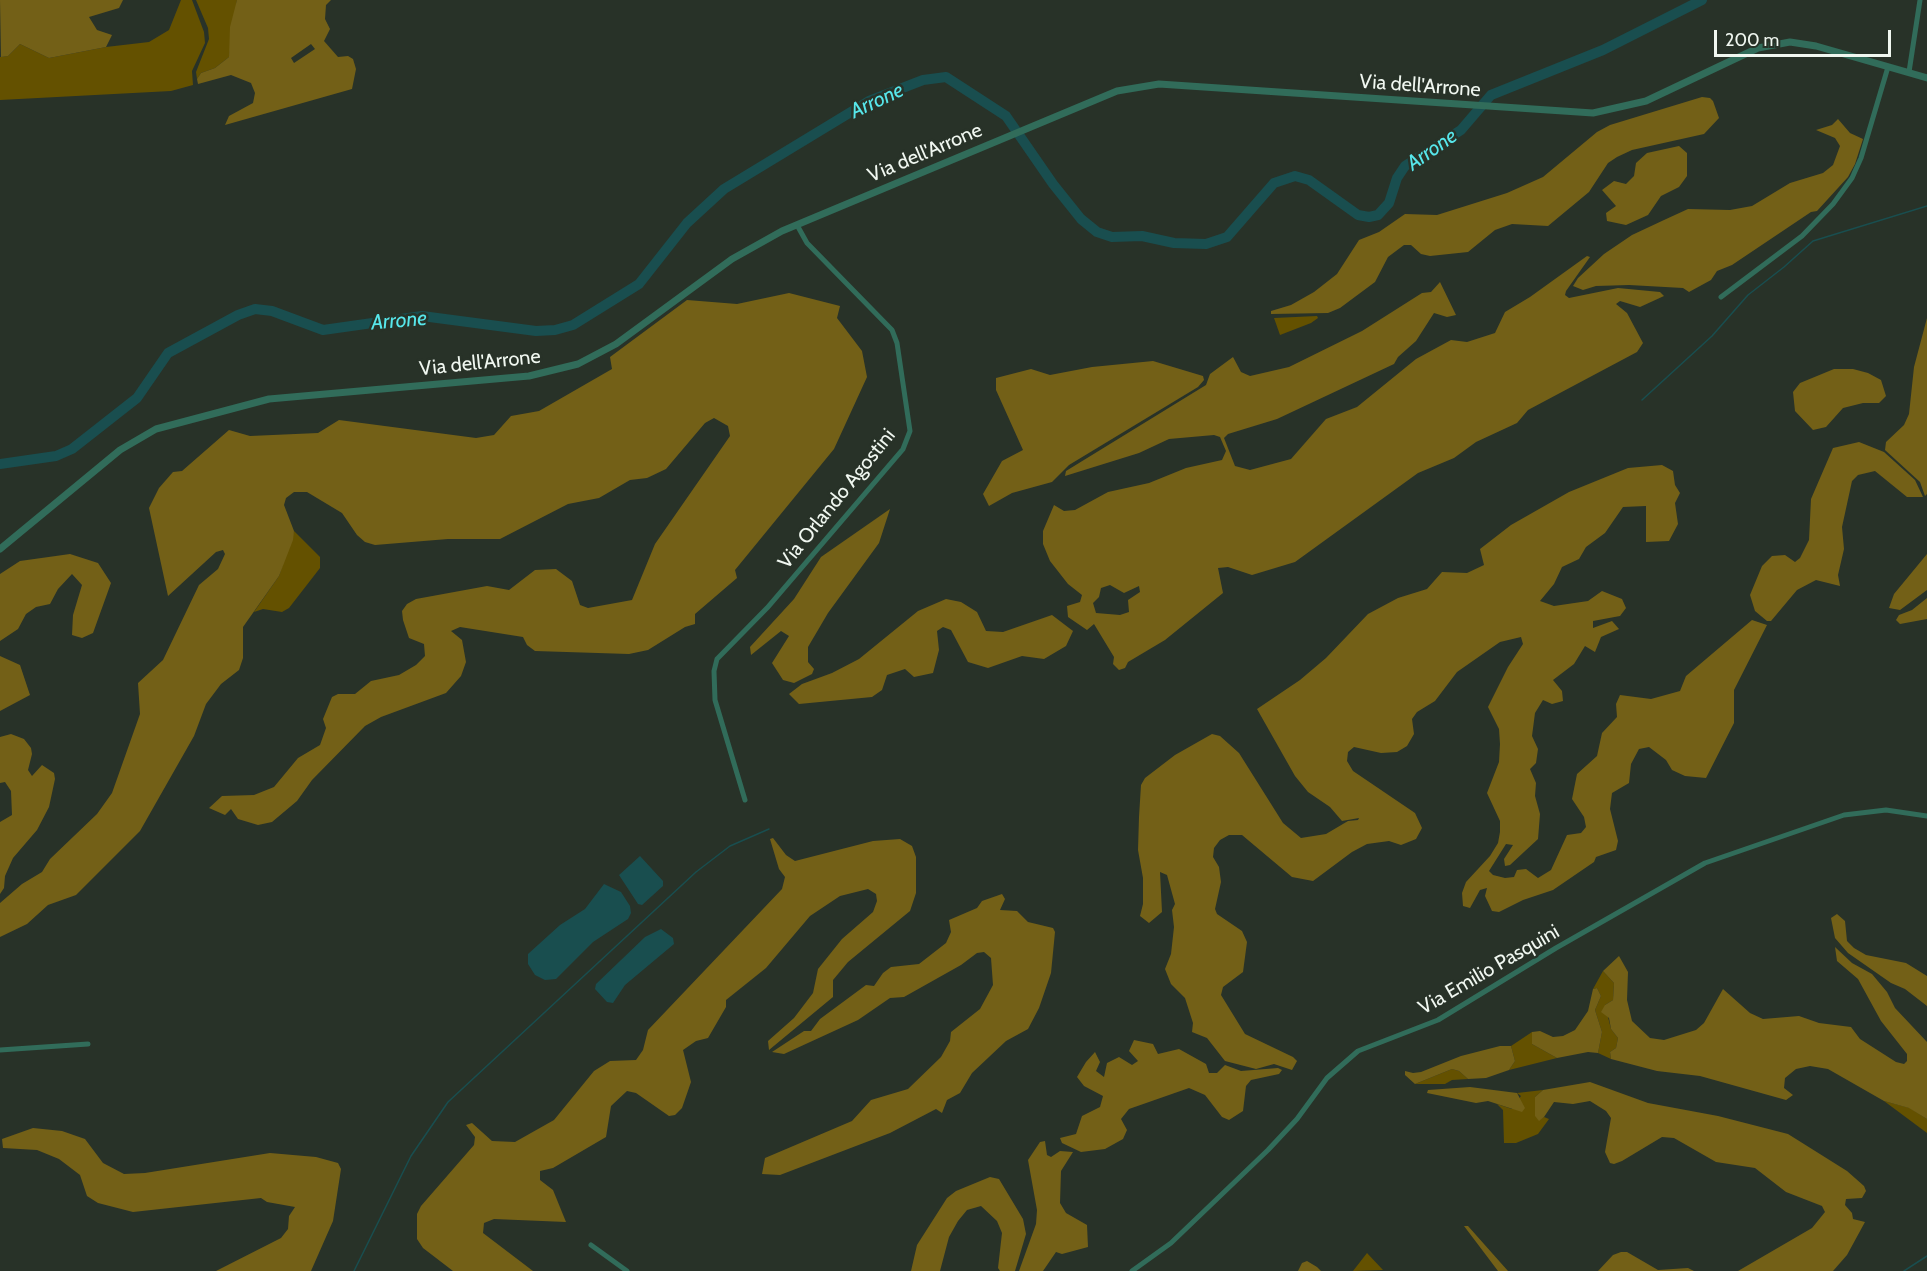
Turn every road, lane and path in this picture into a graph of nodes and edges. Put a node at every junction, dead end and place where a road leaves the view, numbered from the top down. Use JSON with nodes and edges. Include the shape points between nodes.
{"nodes":[{"id":1,"x":1920,"y":0,"type":"edge"},
{"id":2,"x":1888,"y":67,"type":"junction"},
{"id":3,"x":1909,"y":72,"type":"junction"},
{"id":4,"x":1927,"y":78,"type":"edge"},
{"id":5,"x":797,"y":225,"type":"junction"},
{"id":6,"x":1721,"y":297,"type":"dead end"},
{"id":7,"x":0,"y":549,"type":"edge"},
{"id":8,"x":745,"y":800,"type":"dead end"},
{"id":9,"x":1927,"y":816,"type":"edge"},
{"id":10,"x":88,"y":1044,"type":"dead end"},
{"id":11,"x":0,"y":1050,"type":"edge"},
{"id":12,"x":591,"y":1245,"type":"dead end"},
{"id":13,"x":627,"y":1271,"type":"edge"},
{"id":14,"x":1132,"y":1271,"type":"edge"}],
"edges":[{"from":1,"to":3,"type":"street"},
{"from":2,"to":3,"type":"street","name":"Via dell'Arrone"},
{"from":2,"to":5,"type":"street","name":"Via dell'Arrone","via":[[1790,42],[1758,48],[1646,101],[1618,109],[1573,113],[1159,84],[1117,91]]},
{"from":2,"to":6,"type":"street","via":[[1852,178],[1802,236]]},
{"from":3,"to":4,"type":"street","name":"Via dell'Arrone"},
{"from":5,"to":7,"type":"street","name":"Via dell'Arrone","via":[[732,259],[609,349],[571,367],[529,376],[269,399],[156,429],[120,450]]},
{"from":5,"to":8,"type":"street","name":"Via Orlando Agostini","via":[[807,243],[891,330],[897,343],[910,431],[903,449],[767,608],[717,659],[715,700]]},
{"from":9,"to":14,"type":"street","name":"Via Emilio Pasquini","via":[[1886,810],[1844,815],[1713,860],[1681,875],[1438,1020],[1363,1048],[1333,1072],[1285,1133],[1249,1169],[1171,1243]]},
{"from":10,"to":11,"type":"street"},
{"from":12,"to":13,"type":"street"}]}
